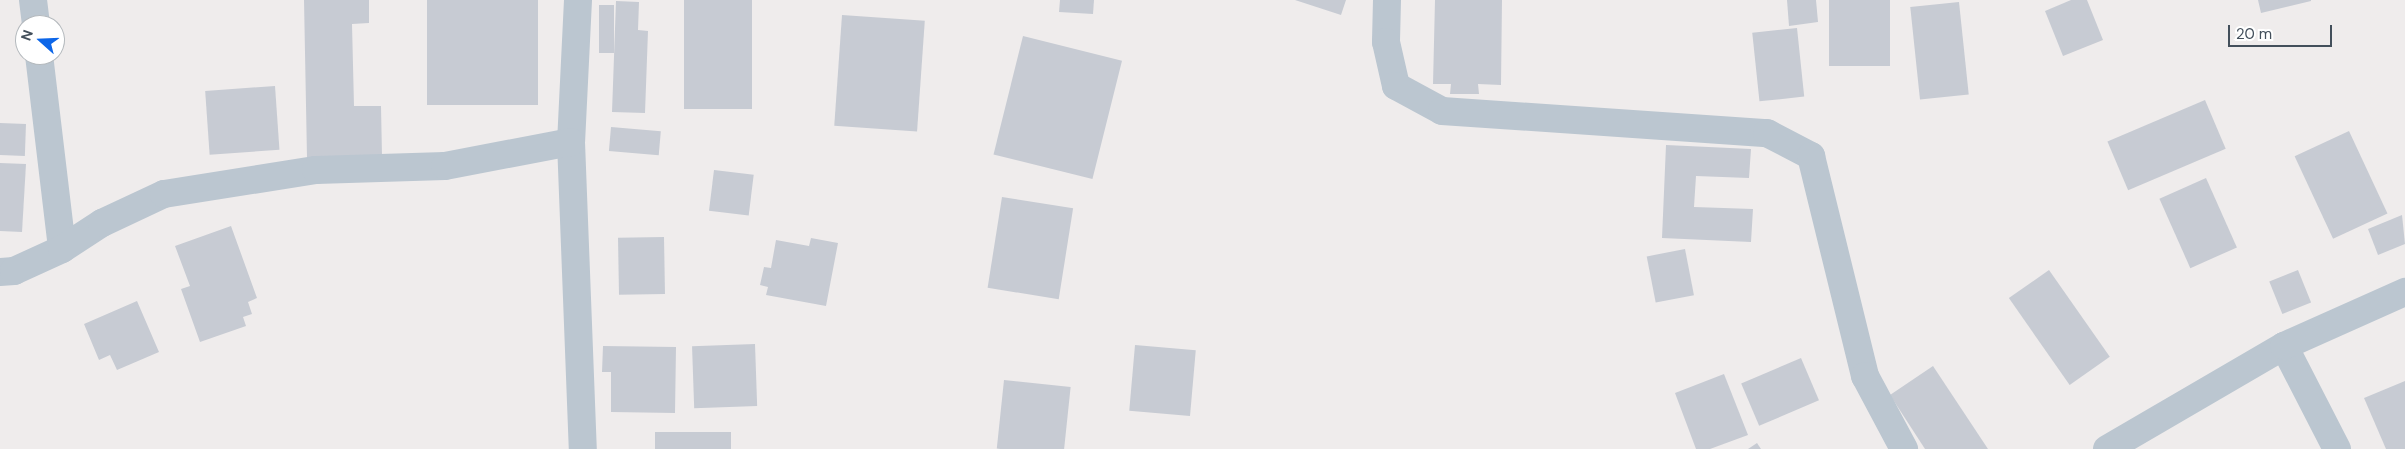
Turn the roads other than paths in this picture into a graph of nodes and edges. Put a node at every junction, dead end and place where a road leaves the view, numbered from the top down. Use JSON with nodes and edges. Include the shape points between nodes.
{"nodes":[{"id":1,"x":33,"y":0,"type":"edge"},
{"id":2,"x":578,"y":0,"type":"edge"},
{"id":3,"x":1387,"y":0,"type":"edge"},
{"id":4,"x":35,"y":15,"type":"edge"},
{"id":5,"x":40,"y":65,"type":"edge"},
{"id":6,"x":571,"y":142,"type":"junction"},
{"id":7,"x":62,"y":249,"type":"junction"},
{"id":8,"x":0,"y":272,"type":"edge"},
{"id":9,"x":2405,"y":292,"type":"edge"},
{"id":10,"x":2284,"y":346,"type":"junction"},
{"id":11,"x":583,"y":449,"type":"edge"},
{"id":12,"x":1904,"y":449,"type":"edge"},
{"id":13,"x":2107,"y":449,"type":"edge"},
{"id":14,"x":2337,"y":449,"type":"edge"}],
"edges":[{"from":1,"to":4,"type":"street"},
{"from":2,"to":6,"type":"street"},
{"from":3,"to":12,"type":"street","via":[[1386,42],[1396,86],[1442,111],[1767,133],[1811,156],[1865,376]]},
{"from":5,"to":7,"type":"street"},
{"from":6,"to":7,"type":"street","via":[[445,166],[316,170],[164,194],[102,223]]},
{"from":6,"to":11,"type":"street"},
{"from":7,"to":8,"type":"street","via":[[14,271]]},
{"from":9,"to":10,"type":"street"},
{"from":10,"to":13,"type":"street"},
{"from":10,"to":14,"type":"street"}]}
